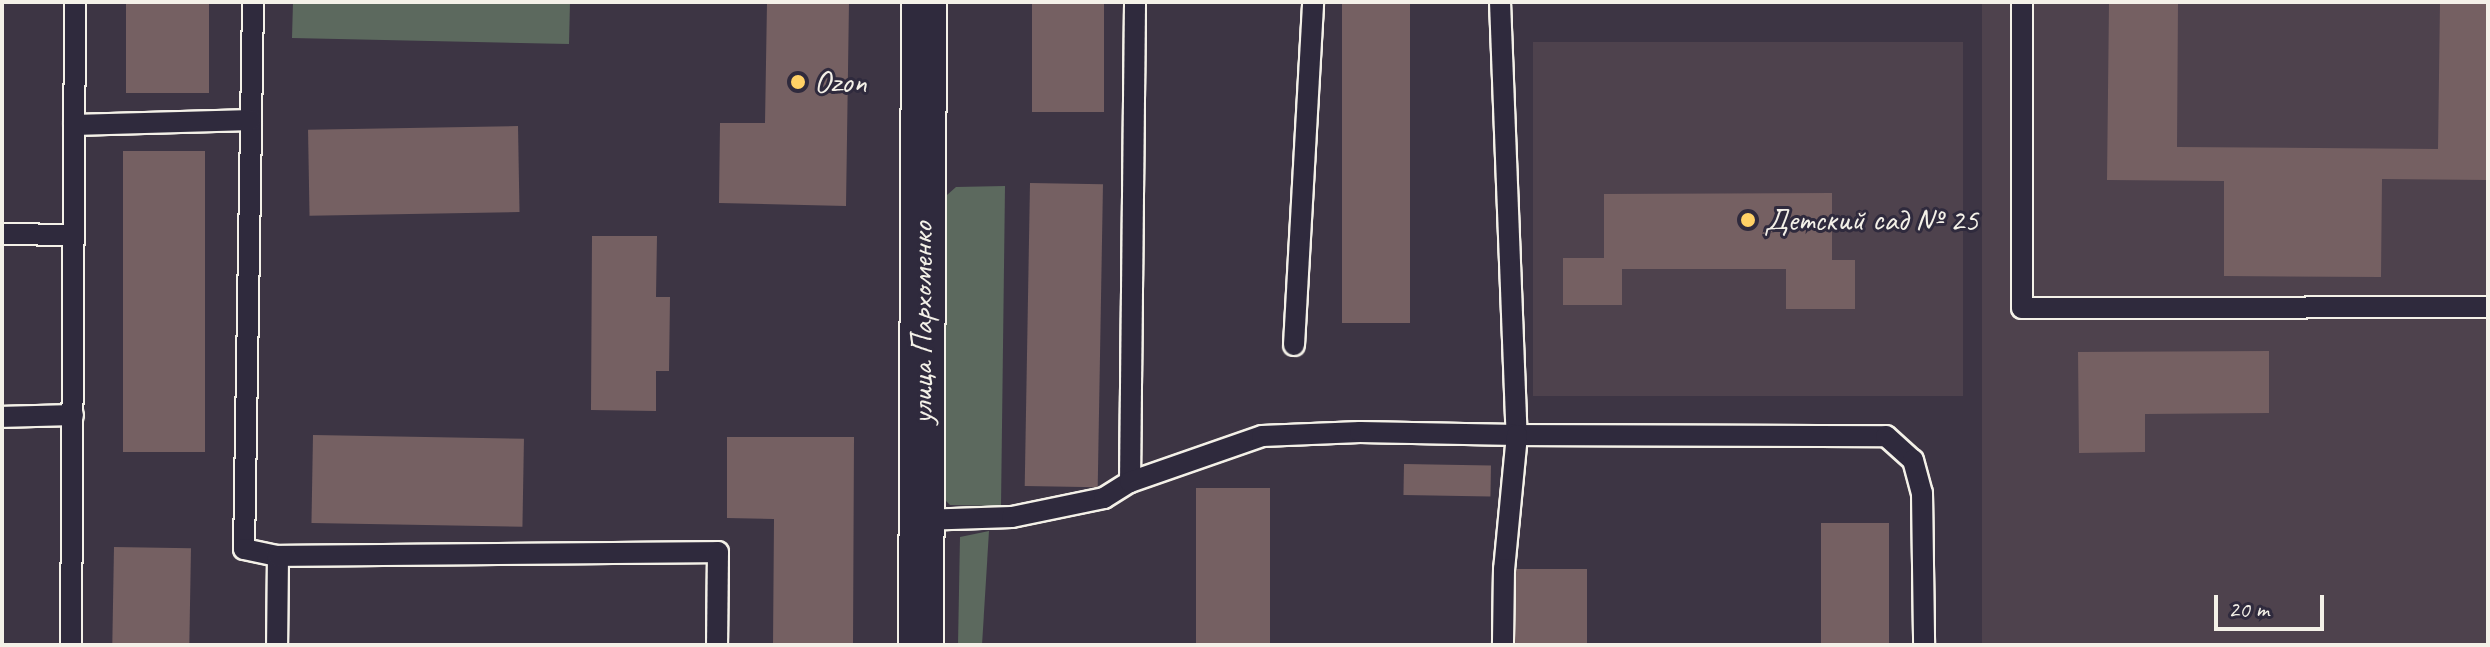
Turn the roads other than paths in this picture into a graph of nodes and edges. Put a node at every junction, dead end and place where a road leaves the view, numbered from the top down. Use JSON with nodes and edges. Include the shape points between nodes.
{"nodes":[{"id":1,"x":75,"y":2,"type":"edge"},
{"id":2,"x":253,"y":2,"type":"edge"},
{"id":3,"x":924,"y":2,"type":"edge"},
{"id":4,"x":1135,"y":2,"type":"edge"},
{"id":5,"x":1313,"y":2,"type":"edge"},
{"id":6,"x":1500,"y":2,"type":"edge"},
{"id":7,"x":2022,"y":2,"type":"edge"},
{"id":8,"x":251,"y":120,"type":"junction"},
{"id":9,"x":74,"y":125,"type":"junction"},
{"id":10,"x":2,"y":234,"type":"edge"},
{"id":11,"x":74,"y":235,"type":"junction"},
{"id":12,"x":2488,"y":307,"type":"edge"},
{"id":13,"x":1294,"y":345,"type":"dead end"},
{"id":14,"x":73,"y":415,"type":"junction"},
{"id":15,"x":2,"y":417,"type":"edge"},
{"id":16,"x":1517,"y":435,"type":"junction"},
{"id":17,"x":1130,"y":482,"type":"junction"},
{"id":18,"x":921,"y":520,"type":"junction"},
{"id":19,"x":278,"y":556,"type":"junction"},
{"id":20,"x":71,"y":645,"type":"edge"},
{"id":21,"x":277,"y":645,"type":"edge"},
{"id":22,"x":717,"y":645,"type":"edge"},
{"id":23,"x":921,"y":645,"type":"edge"},
{"id":24,"x":1503,"y":645,"type":"edge"},
{"id":25,"x":1924,"y":645,"type":"edge"}],
"edges":[{"from":1,"to":9,"type":"lane"},
{"from":2,"to":8,"type":"lane"},
{"from":3,"to":18,"type":"street","name":"улица Пархоменко"},
{"from":4,"to":17,"type":"lane"},
{"from":5,"to":13,"type":"lane"},
{"from":6,"to":16,"type":"lane"},
{"from":7,"to":12,"type":"lane","via":[[2022,308]]},
{"from":8,"to":9,"type":"lane"},
{"from":8,"to":19,"type":"lane","via":[[244,549]]},
{"from":9,"to":11,"type":"lane"},
{"from":10,"to":11,"type":"lane"},
{"from":11,"to":14,"type":"lane"},
{"from":14,"to":15,"type":"lane"},
{"from":14,"to":20,"type":"lane"},
{"from":16,"to":17,"type":"lane","via":[[1262,436]]},
{"from":16,"to":24,"type":"lane","via":[[1504,569]]},
{"from":16,"to":25,"type":"lane","via":[[1886,436],[1913,460],[1922,493]]},
{"from":17,"to":18,"type":"lane","via":[[1104,498],[1012,517]]},
{"from":18,"to":23,"type":"street","name":"улица Пархоменко"},
{"from":19,"to":21,"type":"lane"},
{"from":19,"to":22,"type":"lane","via":[[718,552]]}]}
